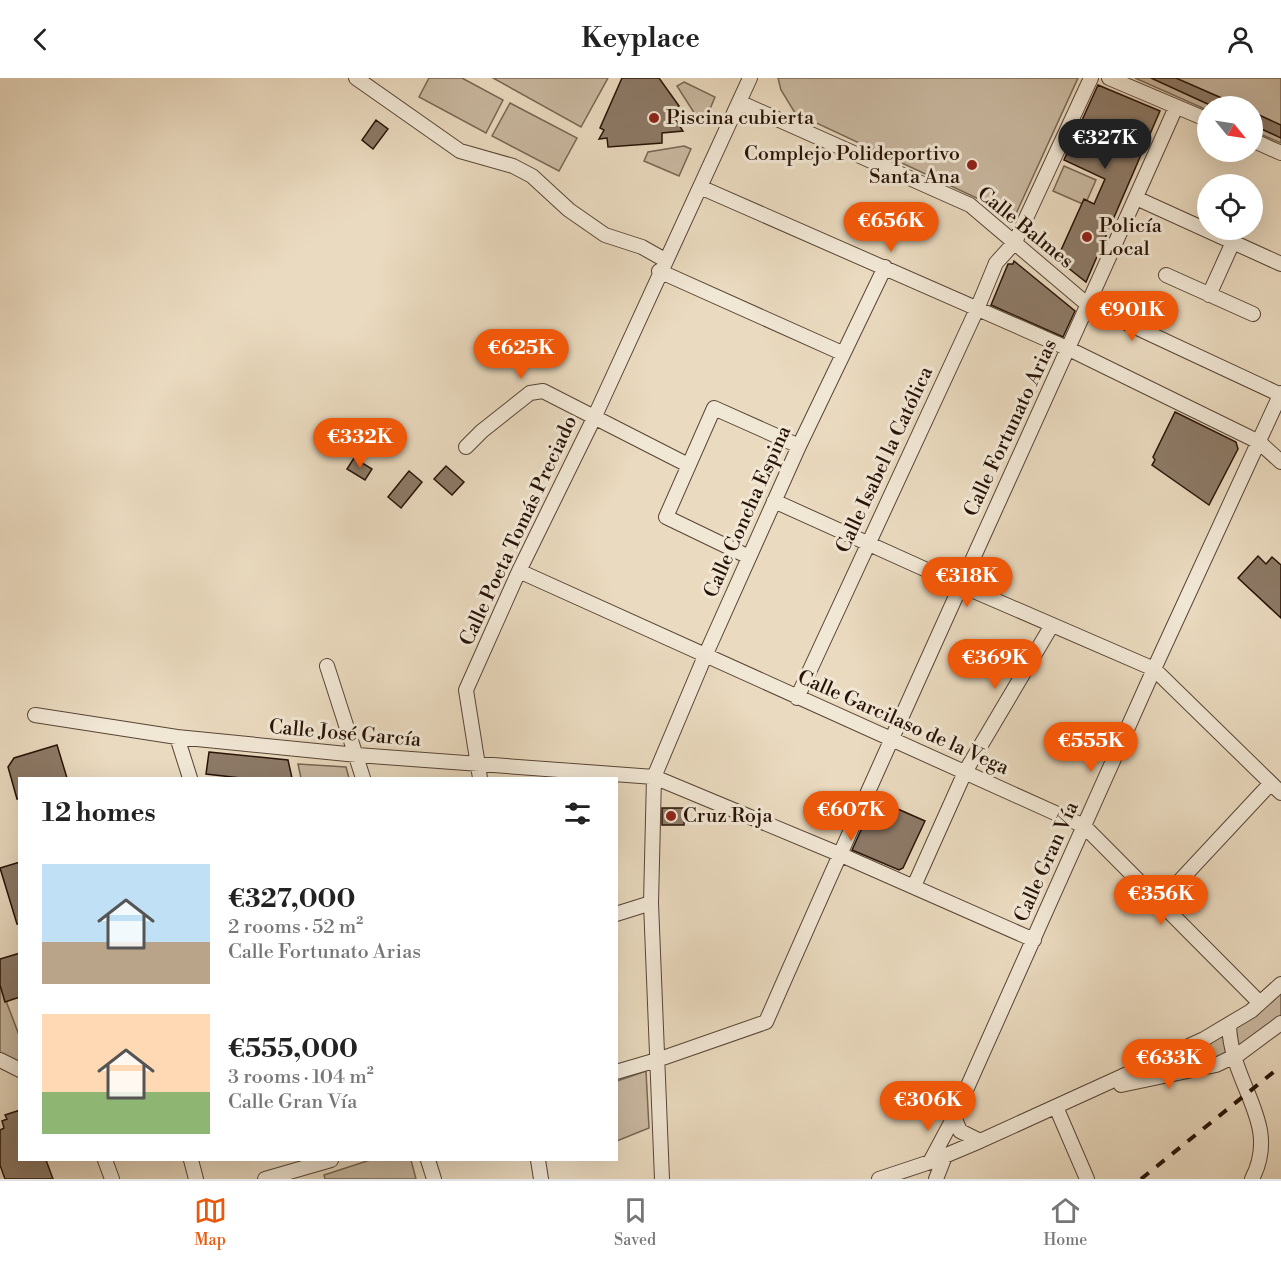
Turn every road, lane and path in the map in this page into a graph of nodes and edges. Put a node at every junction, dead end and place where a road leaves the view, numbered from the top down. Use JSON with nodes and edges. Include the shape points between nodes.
{"nodes":[{"id":1,"x":356,"y":78,"type":"edge"},
{"id":2,"x":750,"y":78,"type":"edge"},
{"id":3,"x":1091,"y":78,"type":"edge"},
{"id":4,"x":1109,"y":78,"type":"edge"},
{"id":5,"x":739,"y":102,"type":"junction"},
{"id":6,"x":1176,"y":106,"type":"junction"},
{"id":7,"x":1197,"y":115,"type":"edge"},
{"id":8,"x":1263,"y":145,"type":"edge"},
{"id":9,"x":1281,"y":153,"type":"edge"},
{"id":10,"x":700,"y":187,"type":"junction"},
{"id":11,"x":1136,"y":198,"type":"junction"},
{"id":12,"x":1015,"y":242,"type":"junction"},
{"id":13,"x":1233,"y":242,"type":"junction"},
{"id":14,"x":1281,"y":264,"type":"edge"},
{"id":15,"x":662,"y":266,"type":"junction"},
{"id":16,"x":885,"y":267,"type":"junction"},
{"id":17,"x":1166,"y":275,"type":"dead end"},
{"id":18,"x":1209,"y":295,"type":"junction"},
{"id":19,"x":1088,"y":304,"type":"junction"},
{"id":20,"x":977,"y":309,"type":"junction"},
{"id":21,"x":1253,"y":314,"type":"dead end"},
{"id":22,"x":1069,"y":349,"type":"junction"},
{"id":23,"x":842,"y":353,"type":"junction"},
{"id":24,"x":1281,"y":394,"type":"edge"},
{"id":25,"x":594,"y":418,"type":"junction"},
{"id":26,"x":1259,"y":442,"type":"junction"},
{"id":27,"x":799,"y":446,"type":"junction"},
{"id":28,"x":466,"y":447,"type":"dead end"},
{"id":29,"x":1281,"y":462,"type":"edge"},
{"id":30,"x":688,"y":465,"type":"junction"},
{"id":31,"x":774,"y":501,"type":"junction"},
{"id":32,"x":867,"y":543,"type":"junction"},
{"id":33,"x":749,"y":556,"type":"junction"},
{"id":34,"x":519,"y":571,"type":"junction"},
{"id":35,"x":960,"y":585,"type":"junction"},
{"id":36,"x":1052,"y":625,"type":"junction"},
{"id":37,"x":705,"y":656,"type":"junction"},
{"id":38,"x":327,"y":666,"type":"dead end"},
{"id":39,"x":1154,"y":669,"type":"junction"},
{"id":40,"x":797,"y":698,"type":"junction"},
{"id":41,"x":35,"y":715,"type":"dead end"},
{"id":42,"x":177,"y":737,"type":"junction"},
{"id":43,"x":890,"y":738,"type":"junction"},
{"id":44,"x":357,"y":755,"type":"junction"},
{"id":45,"x":479,"y":772,"type":"edge"},
{"id":46,"x":965,"y":772,"type":"junction"},
{"id":47,"x":190,"y":777,"type":"edge"},
{"id":48,"x":363,"y":777,"type":"edge"},
{"id":49,"x":654,"y":777,"type":"junction"},
{"id":50,"x":1276,"y":788,"type":"edge"},
{"id":51,"x":1084,"y":826,"type":"junction"},
{"id":52,"x":839,"y":854,"type":"junction"},
{"id":53,"x":914,"y":886,"type":"junction"},
{"id":54,"x":1160,"y":902,"type":"junction"},
{"id":55,"x":651,"y":903,"type":"junction"},
{"id":56,"x":618,"y":913,"type":"edge"},
{"id":57,"x":1034,"y":940,"type":"junction"},
{"id":58,"x":1281,"y":984,"type":"edge"},
{"id":59,"x":1260,"y":1003,"type":"junction"},
{"id":60,"x":1281,"y":1023,"type":"edge"},
{"id":61,"x":1229,"y":1026,"type":"junction"},
{"id":62,"x":1235,"y":1056,"type":"junction"},
{"id":63,"x":0,"y":1060,"type":"edge"},
{"id":64,"x":657,"y":1060,"type":"junction"},
{"id":65,"x":18,"y":1069,"type":"edge"},
{"id":66,"x":618,"y":1071,"type":"edge"},
{"id":67,"x":1092,"y":1092,"type":"junction"},
{"id":68,"x":1056,"y":1107,"type":"junction"},
{"id":69,"x":954,"y":1117,"type":"junction"},
{"id":70,"x":980,"y":1141,"type":"junction"},
{"id":71,"x":945,"y":1156,"type":"junction"},
{"id":72,"x":105,"y":1161,"type":"edge"},
{"id":73,"x":191,"y":1161,"type":"edge"},
{"id":74,"x":328,"y":1161,"type":"edge"},
{"id":75,"x":428,"y":1161,"type":"edge"},
{"id":76,"x":538,"y":1161,"type":"edge"},
{"id":77,"x":930,"y":1162,"type":"junction"},
{"id":78,"x":308,"y":1168,"type":"edge"},
{"id":79,"x":112,"y":1179,"type":"edge"},
{"id":80,"x":196,"y":1179,"type":"edge"},
{"id":81,"x":265,"y":1179,"type":"edge"},
{"id":82,"x":434,"y":1179,"type":"edge"},
{"id":83,"x":541,"y":1179,"type":"edge"},
{"id":84,"x":662,"y":1179,"type":"edge"},
{"id":85,"x":879,"y":1179,"type":"edge"},
{"id":86,"x":936,"y":1179,"type":"edge"},
{"id":87,"x":1087,"y":1179,"type":"edge"},
{"id":88,"x":1252,"y":1179,"type":"edge"}],
"edges":[{"from":1,"to":15,"type":"street","via":[[460,151],[513,166],[532,176],[605,235],[642,247]]},
{"from":2,"to":5,"type":"street","name":"Calle Poeta Tomás Preciado"},
{"from":3,"to":12,"type":"street","name":"Calle Isabel la Católica"},
{"from":4,"to":6,"type":"street"},
{"from":5,"to":10,"type":"street","name":"Calle Poeta Tomás Preciado"},
{"from":5,"to":12,"type":"street","name":"Calle Balmes","via":[[970,205]]},
{"from":6,"to":7,"type":"street"},
{"from":6,"to":11,"type":"street","name":"Calle Fortunato Arias"},
{"from":8,"to":9,"type":"street"},
{"from":10,"to":15,"type":"street","name":"Calle Poeta Tomás Preciado"},
{"from":10,"to":16,"type":"street"},
{"from":11,"to":13,"type":"street"},
{"from":11,"to":19,"type":"street","name":"Calle Fortunato Arias"},
{"from":12,"to":19,"type":"street","name":"Calle Balmes"},
{"from":12,"to":20,"type":"street","name":"Calle Isabel la Católica","via":[[996,263]]},
{"from":13,"to":14,"type":"street"},
{"from":13,"to":18,"type":"street"},
{"from":15,"to":23,"type":"street"},
{"from":15,"to":25,"type":"street","name":"Calle Poeta Tomás Preciado"},
{"from":16,"to":20,"type":"street"},
{"from":16,"to":23,"type":"street","name":"Calle Concha Espina"},
{"from":17,"to":18,"type":"street"},
{"from":18,"to":21,"type":"street"},
{"from":19,"to":22,"type":"street","name":"Calle Fortunato Arias"},
{"from":19,"to":24,"type":"street","name":"Calle Balmes"},
{"from":20,"to":22,"type":"street"},
{"from":20,"to":32,"type":"street","name":"Calle Isabel la Católica"},
{"from":22,"to":26,"type":"street"},
{"from":22,"to":35,"type":"street","name":"Calle Fortunato Arias"},
{"from":23,"to":27,"type":"street","name":"Calle Concha Espina"},
{"from":24,"to":26,"type":"street","name":"Calle Gran Vía"},
{"from":25,"to":28,"type":"street","via":[[543,392],[530,393]]},
{"from":25,"to":30,"type":"street"},
{"from":25,"to":34,"type":"street","name":"Calle Poeta Tomás Preciado"},
{"from":26,"to":29,"type":"street"},
{"from":26,"to":39,"type":"street","name":"Calle Gran Vía"},
{"from":27,"to":30,"type":"street","via":[[714,408]]},
{"from":27,"to":31,"type":"street","name":"Calle Concha Espina"},
{"from":30,"to":33,"type":"street","via":[[666,517]]},
{"from":31,"to":32,"type":"street"},
{"from":31,"to":33,"type":"street","name":"Calle Concha Espina"},
{"from":32,"to":35,"type":"street"},
{"from":32,"to":40,"type":"street","name":"Calle Isabel la Católica"},
{"from":33,"to":37,"type":"street","name":"Calle Concha Espina"},
{"from":34,"to":37,"type":"street","name":"Calle Garcilaso de la Vega"},
{"from":34,"to":45,"type":"street","name":"Calle Poeta Tomás Preciado","via":[[466,690]]},
{"from":35,"to":36,"type":"street"},
{"from":35,"to":43,"type":"street","name":"Calle Fortunato Arias"},
{"from":36,"to":39,"type":"street"},
{"from":36,"to":46,"type":"street"},
{"from":37,"to":40,"type":"street","name":"Calle Garcilaso de la Vega"},
{"from":37,"to":49,"type":"street","name":"Calle Concha Espina"},
{"from":38,"to":44,"type":"street"},
{"from":39,"to":50,"type":"street"},
{"from":39,"to":51,"type":"street","name":"Calle Gran Vía"},
{"from":40,"to":43,"type":"street","name":"Calle Garcilaso de la Vega"},
{"from":41,"to":42,"type":"street","name":"Calle José García"},
{"from":42,"to":44,"type":"street","name":"Calle José García"},
{"from":42,"to":47,"type":"street"},
{"from":43,"to":46,"type":"street","name":"Calle Garcilaso de la Vega"},
{"from":43,"to":52,"type":"street","name":"Calle Fortunato Arias"},
{"from":44,"to":45,"type":"street","name":"Calle José García"},
{"from":44,"to":48,"type":"street"},
{"from":45,"to":49,"type":"street","name":"Calle José García"},
{"from":46,"to":51,"type":"street","name":"Calle Garcilaso de la Vega"},
{"from":46,"to":53,"type":"street"},
{"from":49,"to":52,"type":"street","name":"Calle José García"},
{"from":49,"to":55,"type":"street"},
{"from":50,"to":54,"type":"street"},
{"from":51,"to":54,"type":"street"},
{"from":51,"to":57,"type":"street","name":"Calle Gran Vía"},
{"from":52,"to":53,"type":"street","name":"Calle José García"},
{"from":52,"to":64,"type":"street","name":"Calle Fortunato Arias","via":[[766,1022]]},
{"from":53,"to":57,"type":"street","name":"Calle José García"},
{"from":54,"to":59,"type":"street"},
{"from":55,"to":56,"type":"street"},
{"from":55,"to":64,"type":"street"},
{"from":57,"to":69,"type":"street","name":"Calle Gran Vía"},
{"from":58,"to":59,"type":"street"},
{"from":59,"to":61,"type":"street"},
{"from":60,"to":62,"type":"street"},
{"from":61,"to":62,"type":"street"},
{"from":61,"to":67,"type":"street"},
{"from":62,"to":67,"type":"street","via":[[1216,1065]]},
{"from":62,"to":88,"type":"street","via":[[1263,1104],[1274,1134],[1275,1147],[1265,1167]]},
{"from":63,"to":65,"type":"street"},
{"from":64,"to":66,"type":"street","name":"Calle Fortunato Arias"},
{"from":64,"to":84,"type":"street"},
{"from":67,"to":68,"type":"street"},
{"from":68,"to":70,"type":"street"},
{"from":68,"to":87,"type":"street"},
{"from":69,"to":70,"type":"street","via":[[960,1131]]},
{"from":69,"to":77,"type":"street","name":"Calle Gran Vía"},
{"from":70,"to":71,"type":"street"},
{"from":71,"to":77,"type":"street"},
{"from":71,"to":86,"type":"street"},
{"from":72,"to":79,"type":"street"},
{"from":73,"to":80,"type":"street"},
{"from":74,"to":78,"type":"street"},
{"from":75,"to":82,"type":"street"},
{"from":76,"to":83,"type":"street"},
{"from":77,"to":85,"type":"street"},
{"from":78,"to":81,"type":"street"}]}
